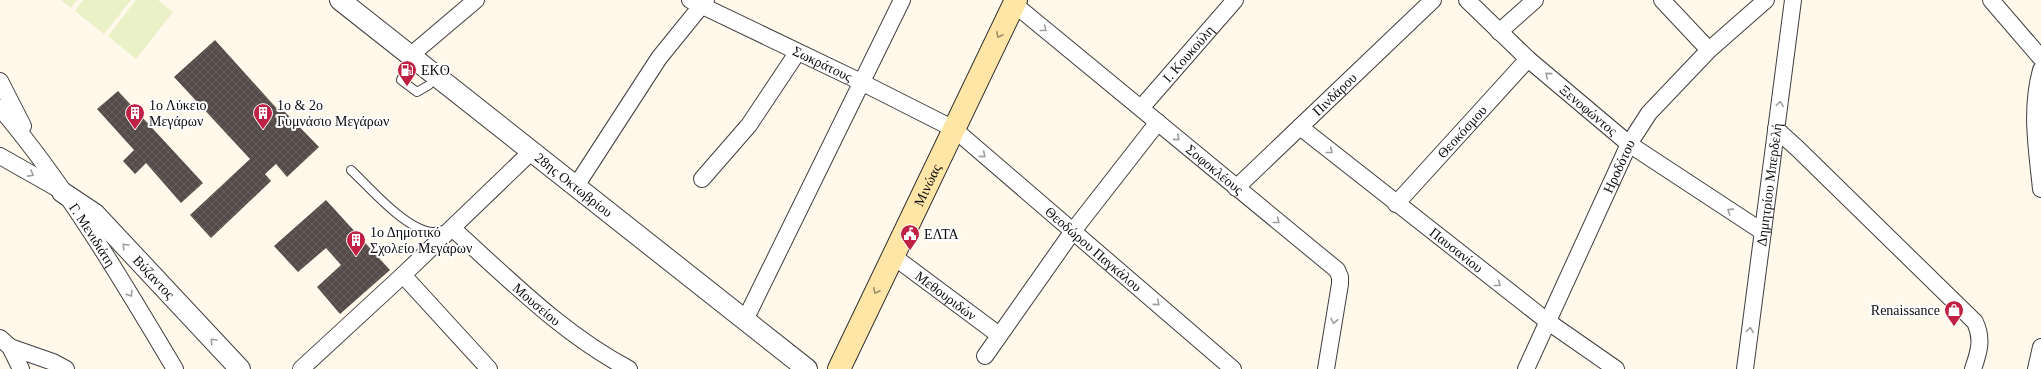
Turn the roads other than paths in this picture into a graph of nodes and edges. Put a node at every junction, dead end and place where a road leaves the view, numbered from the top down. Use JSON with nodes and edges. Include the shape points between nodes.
{"nodes":[{"id":1,"x":340,"y":0,"type":"edge"},
{"id":2,"x":476,"y":0,"type":"edge"},
{"id":3,"x":902,"y":0,"type":"edge"},
{"id":4,"x":1235,"y":0,"type":"edge"},
{"id":5,"x":1432,"y":0,"type":"edge"},
{"id":6,"x":1467,"y":0,"type":"edge"},
{"id":7,"x":1535,"y":0,"type":"edge"},
{"id":8,"x":1662,"y":0,"type":"edge"},
{"id":9,"x":1766,"y":0,"type":"edge"},
{"id":10,"x":1793,"y":0,"type":"edge"},
{"id":11,"x":1991,"y":0,"type":"edge"},
{"id":12,"x":699,"y":2,"type":"edge"},
{"id":13,"x":1015,"y":2,"type":"edge"},
{"id":14,"x":1499,"y":32,"type":"junction"},
{"id":15,"x":1709,"y":50,"type":"junction"},
{"id":16,"x":796,"y":53,"type":"junction"},
{"id":17,"x":2041,"y":58,"type":"edge"},
{"id":18,"x":1528,"y":59,"type":"junction"},
{"id":19,"x":409,"y":61,"type":"junction"},
{"id":20,"x":2041,"y":70,"type":"edge"},
{"id":21,"x":0,"y":81,"type":"edge"},
{"id":22,"x":861,"y":82,"type":"junction"},
{"id":23,"x":0,"y":108,"type":"edge"},
{"id":24,"x":1141,"y":108,"type":"junction"},
{"id":25,"x":1158,"y":122,"type":"junction"},
{"id":26,"x":1300,"y":127,"type":"junction"},
{"id":27,"x":1776,"y":129,"type":"junction"},
{"id":28,"x":954,"y":130,"type":"junction"},
{"id":29,"x":1629,"y":144,"type":"junction"},
{"id":30,"x":532,"y":150,"type":"junction"},
{"id":31,"x":0,"y":156,"type":"edge"},
{"id":32,"x":40,"y":159,"type":"junction"},
{"id":33,"x":351,"y":170,"type":"dead end"},
{"id":34,"x":702,"y":179,"type":"dead end"},
{"id":35,"x":576,"y":186,"type":"junction"},
{"id":36,"x":1236,"y":188,"type":"junction"},
{"id":37,"x":2041,"y":189,"type":"edge"},
{"id":38,"x":62,"y":192,"type":"junction"},
{"id":39,"x":1396,"y":204,"type":"junction"},
{"id":40,"x":452,"y":228,"type":"junction"},
{"id":41,"x":1073,"y":231,"type":"junction"},
{"id":42,"x":1763,"y":232,"type":"junction"},
{"id":43,"x":893,"y":256,"type":"junction"},
{"id":44,"x":403,"y":275,"type":"junction"},
{"id":45,"x":745,"y":320,"type":"junction"},
{"id":46,"x":1546,"y":321,"type":"junction"},
{"id":47,"x":999,"y":335,"type":"junction"},
{"id":48,"x":5,"y":343,"type":"edge"},
{"id":49,"x":2041,"y":347,"type":"edge"},
{"id":50,"x":985,"y":356,"type":"dead end"},
{"id":51,"x":21,"y":369,"type":"edge"},
{"id":52,"x":66,"y":369,"type":"edge"},
{"id":53,"x":175,"y":369,"type":"edge"},
{"id":54,"x":240,"y":369,"type":"edge"},
{"id":55,"x":301,"y":369,"type":"edge"},
{"id":56,"x":489,"y":369,"type":"edge"},
{"id":57,"x":629,"y":369,"type":"edge"},
{"id":58,"x":807,"y":369,"type":"edge"},
{"id":59,"x":839,"y":369,"type":"edge"},
{"id":60,"x":1233,"y":369,"type":"edge"},
{"id":61,"x":1326,"y":369,"type":"edge"},
{"id":62,"x":1526,"y":369,"type":"edge"},
{"id":63,"x":1616,"y":369,"type":"edge"},
{"id":64,"x":1745,"y":369,"type":"edge"},
{"id":65,"x":1972,"y":369,"type":"edge"},
{"id":66,"x":2036,"y":369,"type":"edge"}],
"edges":[{"from":1,"to":19,"type":"street","name":"28ης Οκτωβρίου"},
{"from":2,"to":19,"type":"street"},
{"from":3,"to":22,"type":"street"},
{"from":4,"to":24,"type":"street","name":"Ι. Κουκούλη"},
{"from":5,"to":26,"type":"street","name":"Πινδάρου"},
{"from":6,"to":14,"type":"street","name":"Ξενοφώντος"},
{"from":7,"to":14,"type":"street"},
{"from":8,"to":15,"type":"street"},
{"from":9,"to":15,"type":"street","name":"Ηροδότου"},
{"from":27,"to":10,"type":"street","name":"Δημητρίου Μπερδελή","one_way":true},
{"from":11,"to":17,"type":"street"},
{"from":12,"to":16,"type":"street","name":"Σωκράτους"},
{"from":12,"to":35,"type":"street","via":[[656,62]]},
{"from":13,"to":24,"type":"street","name":"Σοφοκλέους","one_way":true},
{"from":13,"to":28,"type":"main road","name":"Μινώας","one_way":true},
{"from":14,"to":18,"type":"street","name":"Ξενοφώντος"},
{"from":15,"to":29,"type":"street","name":"Ηροδότου","via":[[1649,113]]},
{"from":16,"to":22,"type":"street","name":"Σωκράτους"},
{"from":16,"to":34,"type":"street","via":[[749,125]]},
{"from":29,"to":18,"type":"street","name":"Ξενοφώντος","one_way":true},
{"from":18,"to":39,"type":"street","name":"Θεοκόσμου"},
{"from":19,"to":30,"type":"street","name":"28ης Οκτωβρίου"},
{"from":20,"to":37,"type":"street","via":[[2034,113]]},
{"from":21,"to":32,"type":"street"},
{"from":22,"to":28,"type":"street","name":"Σωκράτους"},
{"from":22,"to":45,"type":"street"},
{"from":23,"to":32,"type":"street","name":"Γ. Μενιδιάτη"},
{"from":24,"to":25,"type":"street","name":"Σοφοκλέους"},
{"from":25,"to":36,"type":"street","name":"Σοφοκλέους","one_way":true},
{"from":25,"to":41,"type":"street"},
{"from":26,"to":36,"type":"street","name":"Πινδάρου"},
{"from":26,"to":39,"type":"street","name":"Παυσανίου","one_way":true},
{"from":27,"to":42,"type":"street","name":"Δημητρίου Μπερδελή"},
{"from":27,"to":65,"type":"street","via":[[1974,322],[1980,339],[1979,351]]},
{"from":28,"to":41,"type":"street","name":"Θεοδώρου Παγκάλου","one_way":true},
{"from":28,"to":43,"type":"main road","name":"Μινώας"},
{"from":42,"to":29,"type":"street","name":"Ξενοφώντος","one_way":true},
{"from":29,"to":46,"type":"street","name":"Ηροδότου"},
{"from":30,"to":35,"type":"street","name":"28ης Οκτωβρίου"},
{"from":30,"to":40,"type":"street"},
{"from":31,"to":38,"type":"street","one_way":true},
{"from":32,"to":38,"type":"street","name":"Γ. Μενιδιάτη"},
{"from":33,"to":40,"type":"lane","via":[[407,221],[433,232]]},
{"from":35,"to":45,"type":"street","name":"28ης Οκτωβρίου"},
{"from":36,"to":61,"type":"street","name":"Σοφοκλέους","one_way":true,"via":[[1337,270],[1340,284]]},
{"from":38,"to":53,"type":"street","name":"Γ. Μενιδιάτη","one_way":true,"via":[[136,304]]},
{"from":54,"to":38,"type":"street","name":"Βύζαντος","one_way":true,"via":[[95,214]]},
{"from":39,"to":46,"type":"street","name":"Παυσανίου","one_way":true},
{"from":40,"to":44,"type":"street"},
{"from":40,"to":57,"type":"street","name":"Μουσείου","via":[[558,321]]},
{"from":41,"to":47,"type":"street"},
{"from":41,"to":60,"type":"street","name":"Θεοδώρου Παγκάλου","one_way":true},
{"from":64,"to":42,"type":"street","name":"Δημητρίου Μπερδελή","one_way":true},
{"from":43,"to":47,"type":"street","name":"Μεθουριδών"},
{"from":43,"to":59,"type":"main road","name":"Μινώας","one_way":true},
{"from":44,"to":55,"type":"street"},
{"from":44,"to":56,"type":"street"},
{"from":45,"to":58,"type":"street","name":"28ης Οκτωβρίου"},
{"from":46,"to":62,"type":"street","name":"Ηροδότου"},
{"from":46,"to":63,"type":"street","name":"Παυσανίου"},
{"from":47,"to":50,"type":"street"},
{"from":48,"to":51,"type":"street"},
{"from":48,"to":52,"type":"street"},
{"from":49,"to":66,"type":"street"}]}
